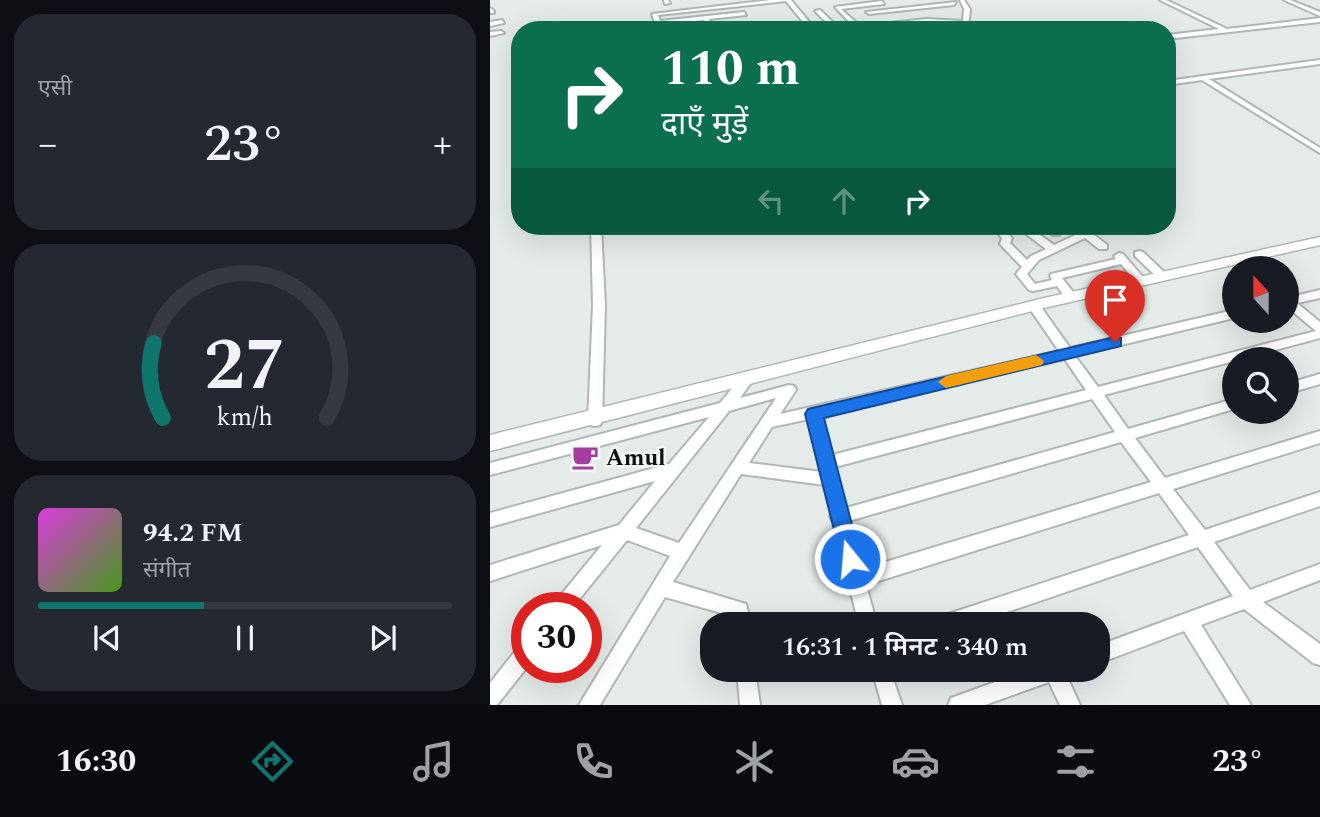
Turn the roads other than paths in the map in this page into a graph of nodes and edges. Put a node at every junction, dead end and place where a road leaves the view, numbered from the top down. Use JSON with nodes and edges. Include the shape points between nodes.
{"nodes":[{"id":1,"x":687,"y":0,"type":"edge"},
{"id":2,"x":786,"y":0,"type":"edge"},
{"id":3,"x":906,"y":0,"type":"edge"},
{"id":4,"x":1162,"y":0,"type":"edge"},
{"id":5,"x":1286,"y":0,"type":"edge"},
{"id":6,"x":956,"y":1,"type":"edge"},
{"id":7,"x":737,"y":3,"type":"edge"},
{"id":8,"x":860,"y":5,"type":"junction"},
{"id":9,"x":929,"y":9,"type":"junction"},
{"id":10,"x":891,"y":10,"type":"junction"},
{"id":11,"x":689,"y":11,"type":"junction"},
{"id":12,"x":818,"y":11,"type":"dead end"},
{"id":13,"x":869,"y":12,"type":"junction"},
{"id":14,"x":744,"y":14,"type":"junction"},
{"id":15,"x":1320,"y":14,"type":"edge"},
{"id":16,"x":899,"y":16,"type":"junction"},
{"id":17,"x":706,"y":18,"type":"junction"},
{"id":18,"x":491,"y":19,"type":"edge"},
{"id":19,"x":690,"y":19,"type":"junction"},
{"id":20,"x":1320,"y":20,"type":"edge"},
{"id":21,"x":656,"y":21,"type":"edge"},
{"id":22,"x":674,"y":21,"type":"edge"},
{"id":23,"x":707,"y":21,"type":"edge"},
{"id":24,"x":748,"y":21,"type":"edge"},
{"id":25,"x":805,"y":21,"type":"edge"},
{"id":26,"x":829,"y":21,"type":"edge"},
{"id":27,"x":851,"y":21,"type":"edge"},
{"id":28,"x":879,"y":21,"type":"edge"},
{"id":29,"x":905,"y":21,"type":"edge"},
{"id":30,"x":927,"y":21,"type":"joint"},
{"id":31,"x":951,"y":21,"type":"junction"},
{"id":32,"x":960,"y":21,"type":"joint"},
{"id":33,"x":966,"y":21,"type":"edge"},
{"id":34,"x":1227,"y":30,"type":"junction"},
{"id":35,"x":490,"y":34,"type":"edge"},
{"id":36,"x":1176,"y":36,"type":"edge"},
{"id":37,"x":1320,"y":62,"type":"edge"},
{"id":38,"x":1203,"y":78,"type":"junction"},
{"id":39,"x":1176,"y":82,"type":"edge"},
{"id":40,"x":1320,"y":150,"type":"edge"},
{"id":41,"x":596,"y":235,"type":"edge"},
{"id":42,"x":1005,"y":235,"type":"edge"},
{"id":43,"x":1034,"y":235,"type":"edge"},
{"id":44,"x":1079,"y":235,"type":"edge"},
{"id":45,"x":1096,"y":235,"type":"edge"},
{"id":46,"x":1320,"y":243,"type":"edge"},
{"id":47,"x":1103,"y":247,"type":"dead end"},
{"id":48,"x":1053,"y":249,"type":"junction"},
{"id":49,"x":1139,"y":254,"type":"dead end"},
{"id":50,"x":1279,"y":256,"type":"edge"},
{"id":51,"x":1027,"y":266,"type":"junction"},
{"id":52,"x":1222,"y":272,"type":"edge"},
{"id":53,"x":1163,"y":277,"type":"junction"},
{"id":54,"x":1058,"y":282,"type":"junction"},
{"id":55,"x":1142,"y":282,"type":"junction"},
{"id":56,"x":1320,"y":294,"type":"edge"},
{"id":57,"x":1071,"y":297,"type":"junction"},
{"id":58,"x":1299,"y":298,"type":"edge"},
{"id":59,"x":1035,"y":307,"type":"junction"},
{"id":60,"x":1299,"y":311,"type":"edge"},
{"id":61,"x":1222,"y":317,"type":"edge"},
{"id":62,"x":1320,"y":328,"type":"edge"},
{"id":63,"x":1320,"y":334,"type":"edge"},
{"id":64,"x":1068,"y":353,"type":"junction"},
{"id":65,"x":1320,"y":379,"type":"edge"},
{"id":66,"x":746,"y":380,"type":"junction"},
{"id":67,"x":1299,"y":385,"type":"edge"},
{"id":68,"x":1096,"y":393,"type":"junction"},
{"id":69,"x":1222,"y":408,"type":"edge"},
{"id":70,"x":720,"y":410,"type":"junction"},
{"id":71,"x":814,"y":414,"type":"junction"},
{"id":72,"x":595,"y":419,"type":"junction"},
{"id":73,"x":770,"y":422,"type":"junction"},
{"id":74,"x":1125,"y":436,"type":"junction"},
{"id":75,"x":1320,"y":437,"type":"edge"},
{"id":76,"x":490,"y":445,"type":"edge"},
{"id":77,"x":825,"y":463,"type":"junction"},
{"id":78,"x":490,"y":468,"type":"edge"},
{"id":79,"x":740,"y":468,"type":"junction"},
{"id":80,"x":672,"y":470,"type":"junction"},
{"id":81,"x":829,"y":479,"type":"junction"},
{"id":82,"x":1163,"y":486,"type":"junction"},
{"id":83,"x":1320,"y":499,"type":"edge"},
{"id":84,"x":838,"y":517,"type":"junction"},
{"id":85,"x":490,"y":520,"type":"edge"},
{"id":86,"x":623,"y":531,"type":"junction"},
{"id":87,"x":1202,"y":538,"type":"junction"},
{"id":88,"x":682,"y":552,"type":"junction"},
{"id":89,"x":1320,"y":572,"type":"edge"},
{"id":90,"x":490,"y":573,"type":"edge"},
{"id":91,"x":857,"y":579,"type":"junction"},
{"id":92,"x":661,"y":587,"type":"junction"},
{"id":93,"x":574,"y":592,"type":"edge"},
{"id":94,"x":1247,"y":600,"type":"junction"},
{"id":95,"x":740,"y":612,"type":"edge"},
{"id":96,"x":865,"y":612,"type":"edge"},
{"id":97,"x":981,"y":612,"type":"edge"},
{"id":98,"x":1188,"y":621,"type":"junction"},
{"id":99,"x":1110,"y":650,"type":"edge"},
{"id":100,"x":1320,"y":656,"type":"edge"},
{"id":101,"x":511,"y":672,"type":"edge"},
{"id":102,"x":747,"y":682,"type":"edge"},
{"id":103,"x":885,"y":682,"type":"edge"},
{"id":104,"x":1024,"y":682,"type":"edge"},
{"id":105,"x":1060,"y":682,"type":"edge"},
{"id":106,"x":490,"y":698,"type":"edge"},
{"id":107,"x":589,"y":705,"type":"edge"},
{"id":108,"x":750,"y":705,"type":"edge"},
{"id":109,"x":892,"y":705,"type":"edge"},
{"id":110,"x":958,"y":705,"type":"edge"},
{"id":111,"x":1070,"y":705,"type":"edge"},
{"id":112,"x":1241,"y":705,"type":"edge"}],
"edges":[{"from":1,"to":11,"type":"street"},
{"from":2,"to":7,"type":"street"},
{"from":2,"to":25,"type":"street"},
{"from":3,"to":8,"type":"street"},
{"from":4,"to":34,"type":"street"},
{"from":5,"to":15,"type":"street"},
{"from":6,"to":9,"type":"street"},
{"from":6,"to":31,"type":"street"},
{"from":6,"to":32,"type":"street","via":[[961,6]]},
{"from":6,"to":33,"type":"street","via":[[967,9]]},
{"from":7,"to":11,"type":"street"},
{"from":7,"to":14,"type":"street"},
{"from":8,"to":13,"type":"street"},
{"from":8,"to":27,"type":"street","via":[[837,8]]},
{"from":9,"to":10,"type":"street"},
{"from":9,"to":16,"type":"street"},
{"from":9,"to":30,"type":"street"},
{"from":10,"to":13,"type":"street"},
{"from":10,"to":16,"type":"street"},
{"from":11,"to":19,"type":"street"},
{"from":11,"to":21,"type":"street","via":[[655,15]]},
{"from":12,"to":26,"type":"street"},
{"from":13,"to":28,"type":"street"},
{"from":14,"to":17,"type":"street"},
{"from":14,"to":24,"type":"street"},
{"from":16,"to":29,"type":"street"},
{"from":17,"to":19,"type":"street"},
{"from":17,"to":23,"type":"street"},
{"from":18,"to":35,"type":"street","via":[[500,27]]},
{"from":19,"to":22,"type":"street"},
{"from":20,"to":34,"type":"street"},
{"from":30,"to":31,"type":"street"},
{"from":31,"to":32,"type":"street"},
{"from":34,"to":36,"type":"street"},
{"from":37,"to":38,"type":"street"},
{"from":38,"to":39,"type":"street"},
{"from":38,"to":40,"type":"street"},
{"from":41,"to":72,"type":"street"},
{"from":42,"to":51,"type":"street","via":[[1004,243]]},
{"from":43,"to":48,"type":"street"},
{"from":44,"to":48,"type":"street"},
{"from":45,"to":47,"type":"street"},
{"from":46,"to":50,"type":"main road"},
{"from":46,"to":53,"type":"main road"},
{"from":48,"to":51,"type":"street"},
{"from":49,"to":53,"type":"street"},
{"from":51,"to":54,"type":"street","via":[[1021,274],[1033,288]]},
{"from":52,"to":59,"type":"main road"},
{"from":53,"to":55,"type":"main road"},
{"from":54,"to":55,"type":"street","via":[[1055,276],[1119,259]]},
{"from":54,"to":57,"type":"street"},
{"from":55,"to":57,"type":"main road"},
{"from":56,"to":58,"type":"street"},
{"from":57,"to":59,"type":"main road"},
{"from":59,"to":64,"type":"street"},
{"from":59,"to":66,"type":"main road"},
{"from":60,"to":62,"type":"street"},
{"from":61,"to":64,"type":"street"},
{"from":63,"to":68,"type":"street"},
{"from":64,"to":68,"type":"street"},
{"from":64,"to":71,"type":"street"},
{"from":65,"to":67,"type":"street"},
{"from":66,"to":70,"type":"street"},
{"from":66,"to":72,"type":"main road"},
{"from":68,"to":74,"type":"street"},
{"from":68,"to":77,"type":"street"},
{"from":69,"to":74,"type":"street"},
{"from":70,"to":73,"type":"street","via":[[789,390]]},
{"from":70,"to":78,"type":"street"},
{"from":70,"to":80,"type":"street"},
{"from":71,"to":73,"type":"street"},
{"from":71,"to":77,"type":"street"},
{"from":72,"to":76,"type":"main road"},
{"from":73,"to":79,"type":"street"},
{"from":74,"to":82,"type":"street"},
{"from":74,"to":84,"type":"street"},
{"from":75,"to":82,"type":"street"},
{"from":77,"to":81,"type":"street"},
{"from":79,"to":81,"type":"street"},
{"from":79,"to":88,"type":"street"},
{"from":80,"to":85,"type":"street"},
{"from":80,"to":86,"type":"street"},
{"from":81,"to":84,"type":"street"},
{"from":82,"to":87,"type":"street"},
{"from":82,"to":91,"type":"street"},
{"from":83,"to":87,"type":"street"},
{"from":84,"to":91,"type":"street"},
{"from":86,"to":88,"type":"street"},
{"from":86,"to":90,"type":"street"},
{"from":86,"to":93,"type":"street"},
{"from":87,"to":94,"type":"street"},
{"from":87,"to":97,"type":"street"},
{"from":88,"to":92,"type":"street"},
{"from":89,"to":94,"type":"street"},
{"from":91,"to":96,"type":"street"},
{"from":92,"to":95,"type":"street"},
{"from":92,"to":107,"type":"street"},
{"from":94,"to":98,"type":"street"},
{"from":94,"to":100,"type":"street"},
{"from":98,"to":99,"type":"street"},
{"from":98,"to":112,"type":"street"},
{"from":101,"to":106,"type":"street"},
{"from":102,"to":108,"type":"street"},
{"from":103,"to":109,"type":"street"},
{"from":104,"to":110,"type":"street"},
{"from":105,"to":111,"type":"street"}]}
